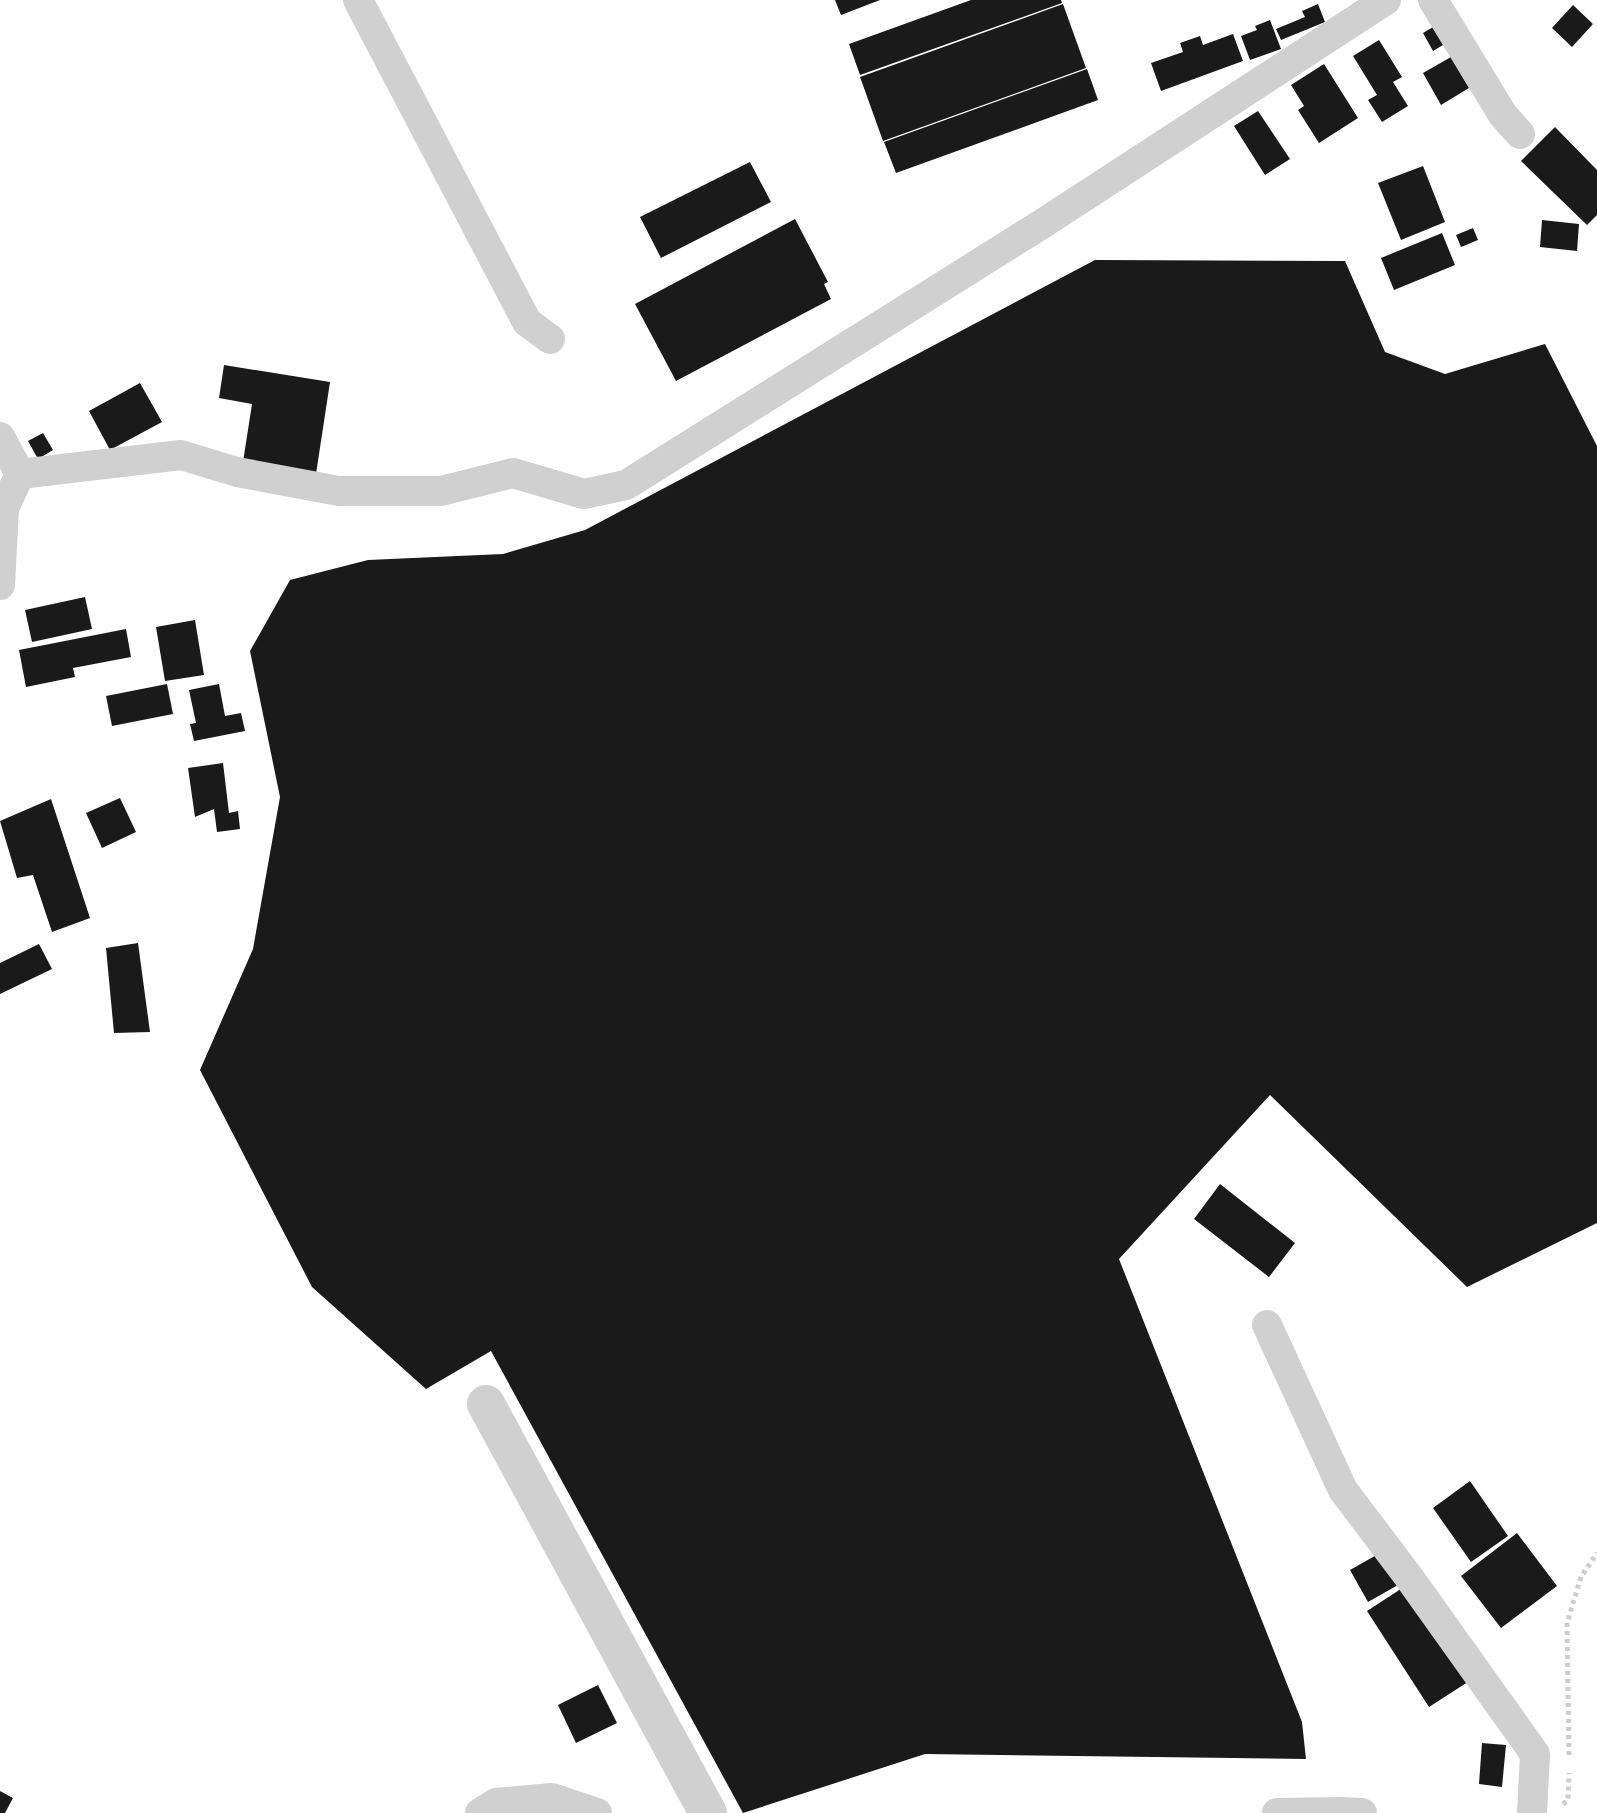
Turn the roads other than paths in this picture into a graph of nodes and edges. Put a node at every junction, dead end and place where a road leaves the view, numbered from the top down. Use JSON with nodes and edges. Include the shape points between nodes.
{"nodes":[{"id":1,"x":358,"y":0,"type":"edge"},
{"id":2,"x":1386,"y":0,"type":"edge"},
{"id":3,"x":1433,"y":0,"type":"edge"},
{"id":4,"x":1520,"y":134,"type":"dead end"},
{"id":5,"x":550,"y":339,"type":"dead end"},
{"id":6,"x":0,"y":437,"type":"edge"},
{"id":7,"x":20,"y":474,"type":"junction"},
{"id":8,"x":0,"y":585,"type":"edge"},
{"id":9,"x":1267,"y":1325,"type":"dead end"},
{"id":10,"x":486,"y":1404,"type":"dead end"},
{"id":11,"x":1546,"y":1810,"type":"edge"},
{"id":12,"x":480,"y":1813,"type":"edge"},
{"id":13,"x":597,"y":1813,"type":"edge"},
{"id":14,"x":708,"y":1813,"type":"edge"},
{"id":15,"x":1277,"y":1813,"type":"edge"},
{"id":16,"x":1362,"y":1813,"type":"edge"}],
"edges":[{"from":1,"to":5,"type":"street","via":[[527,322]]},
{"from":2,"to":7,"type":"street","via":[[626,485],[584,494],[513,473],[441,491],[339,491],[237,472],[181,455]]},
{"from":3,"to":4,"type":"street"},
{"from":6,"to":7,"type":"street"},
{"from":7,"to":8,"type":"street","via":[[4,508]]},
{"from":9,"to":11,"type":"street","via":[[1343,1490],[1535,1754]]},
{"from":10,"to":14,"type":"street"},
{"from":12,"to":13,"type":"street","via":[[496,1803],[552,1798]]},
{"from":15,"to":16,"type":"street"}]}
